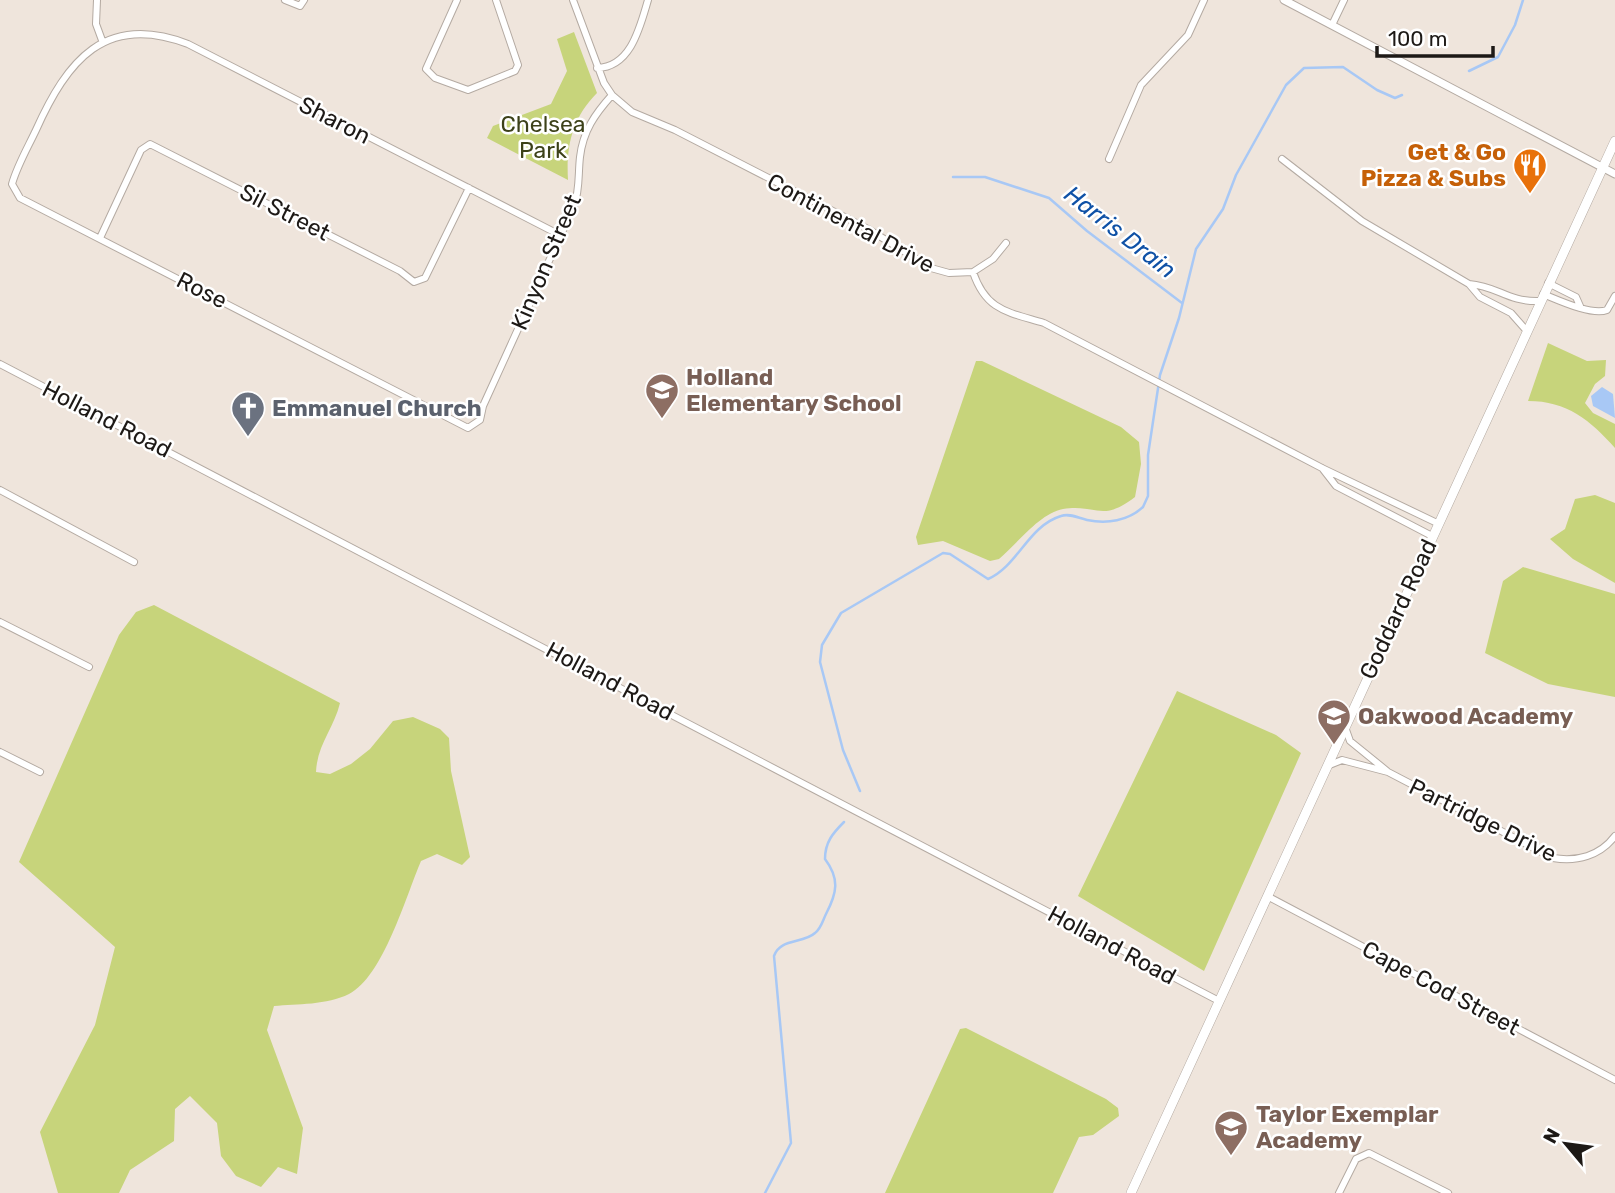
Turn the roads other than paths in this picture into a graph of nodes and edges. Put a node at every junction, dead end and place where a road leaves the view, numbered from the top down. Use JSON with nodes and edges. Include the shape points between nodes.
{"nodes":[{"id":1,"x":97,"y":0,"type":"edge"},
{"id":2,"x":285,"y":0,"type":"edge"},
{"id":3,"x":304,"y":0,"type":"edge"},
{"id":4,"x":457,"y":0,"type":"edge"},
{"id":5,"x":496,"y":0,"type":"edge"},
{"id":6,"x":573,"y":0,"type":"edge"},
{"id":7,"x":1204,"y":0,"type":"edge"},
{"id":8,"x":1284,"y":0,"type":"edge"},
{"id":9,"x":1345,"y":0,"type":"edge"},
{"id":10,"x":648,"y":1,"type":"edge"},
{"id":11,"x":1332,"y":25,"type":"junction"},
{"id":12,"x":103,"y":43,"type":"junction"},
{"id":13,"x":597,"y":68,"type":"junction"},
{"id":14,"x":612,"y":95,"type":"junction"},
{"id":15,"x":1615,"y":141,"type":"edge"},
{"id":16,"x":1109,"y":159,"type":"dead end"},
{"id":17,"x":1282,"y":159,"type":"dead end"},
{"id":18,"x":1602,"y":168,"type":"junction"},
{"id":19,"x":1615,"y":174,"type":"edge"},
{"id":20,"x":469,"y":188,"type":"junction"},
{"id":21,"x":560,"y":236,"type":"junction"},
{"id":22,"x":100,"y":238,"type":"junction"},
{"id":23,"x":1006,"y":243,"type":"dead end"},
{"id":24,"x":973,"y":272,"type":"junction"},
{"id":25,"x":1548,"y":283,"type":"junction"},
{"id":26,"x":1469,"y":284,"type":"junction"},
{"id":27,"x":1615,"y":296,"type":"edge"},
{"id":28,"x":1541,"y":297,"type":"junction"},
{"id":29,"x":1580,"y":306,"type":"junction"},
{"id":30,"x":1526,"y":330,"type":"junction"},
{"id":31,"x":0,"y":364,"type":"edge"},
{"id":32,"x":472,"y":427,"type":"joint"},
{"id":33,"x":1322,"y":468,"type":"junction"},
{"id":34,"x":0,"y":490,"type":"edge"},
{"id":35,"x":1437,"y":523,"type":"junction"},
{"id":36,"x":1432,"y":536,"type":"junction"},
{"id":37,"x":134,"y":562,"type":"dead end"},
{"id":38,"x":0,"y":622,"type":"edge"},
{"id":39,"x":89,"y":667,"type":"dead end"},
{"id":40,"x":1344,"y":725,"type":"junction"},
{"id":41,"x":0,"y":752,"type":"edge"},
{"id":42,"x":1326,"y":767,"type":"junction"},
{"id":43,"x":40,"y":772,"type":"dead end"},
{"id":44,"x":1388,"y":772,"type":"junction"},
{"id":45,"x":1615,"y":836,"type":"edge"},
{"id":46,"x":1267,"y":896,"type":"junction"},
{"id":47,"x":1219,"y":1002,"type":"junction"},
{"id":48,"x":1615,"y":1080,"type":"edge"},
{"id":49,"x":1131,"y":1193,"type":"edge"},
{"id":50,"x":1339,"y":1193,"type":"edge"},
{"id":51,"x":1448,"y":1193,"type":"edge"}],
"edges":[{"from":1,"to":12,"type":"street","via":[[96,24]]},
{"from":2,"to":3,"type":"street","via":[[300,6]]},
{"from":4,"to":5,"type":"street","via":[[426,69],[435,78],[468,90],[515,71],[517,65]]},
{"from":6,"to":13,"type":"street","name":"Continental Drive"},
{"from":7,"to":16,"type":"street","via":[[1188,35],[1141,85]]},
{"from":8,"to":11,"type":"street"},
{"from":9,"to":11,"type":"street"},
{"from":10,"to":13,"type":"street","via":[[638,36],[620,61]]},
{"from":11,"to":18,"type":"street"},
{"from":12,"to":20,"type":"street","name":"Sharon","via":[[137,35],[188,44]]},
{"from":12,"to":22,"type":"street","name":"Rose","via":[[69,68],[14,179],[14,192],[20,198]]},
{"from":13,"to":14,"type":"street","name":"Continental Drive"},
{"from":14,"to":21,"type":"street","name":"Kinyon Street","via":[[584,134],[577,197]]},
{"from":14,"to":24,"type":"street","name":"Continental Drive","via":[[632,112],[867,229],[931,268]]},
{"from":15,"to":18,"type":"main road","name":"Goddard Road"},
{"from":17,"to":26,"type":"street","via":[[1351,214]]},
{"from":18,"to":19,"type":"street"},
{"from":18,"to":25,"type":"main road","name":"Goddard Road"},
{"from":20,"to":21,"type":"street","name":"Sharon"},
{"from":20,"to":22,"type":"street","name":"Sil Street","via":[[425,278],[414,282],[150,144],[141,150]]},
{"from":21,"to":32,"type":"street","name":"Kinyon Street","via":[[480,420]]},
{"from":22,"to":32,"type":"street","name":"Rose","via":[[464,427]]},
{"from":23,"to":24,"type":"street"},
{"from":24,"to":33,"type":"street","via":[[983,294],[997,308],[1044,323]]},
{"from":25,"to":28,"type":"main road","name":"Goddard Road"},
{"from":25,"to":29,"type":"street","via":[[1576,297]]},
{"from":26,"to":28,"type":"street","via":[[1486,285],[1518,302]]},
{"from":26,"to":30,"type":"street","via":[[1480,297],[1511,313]]},
{"from":27,"to":29,"type":"street","via":[[1604,312]]},
{"from":28,"to":29,"type":"street"},
{"from":28,"to":30,"type":"main road","name":"Goddard Road"},
{"from":30,"to":35,"type":"main road","name":"Goddard Road"},
{"from":31,"to":47,"type":"street","name":"Holland Road"},
{"from":33,"to":35,"type":"street"},
{"from":33,"to":36,"type":"street","via":[[1336,486]]},
{"from":34,"to":37,"type":"street"},
{"from":35,"to":36,"type":"main road","name":"Goddard Road"},
{"from":36,"to":40,"type":"main road","name":"Goddard Road"},
{"from":38,"to":39,"type":"street"},
{"from":40,"to":42,"type":"main road","name":"Goddard Road"},
{"from":40,"to":44,"type":"street","via":[[1350,741]]},
{"from":41,"to":43,"type":"street"},
{"from":42,"to":44,"type":"street","via":[[1342,760]]},
{"from":42,"to":46,"type":"main road","name":"Goddard Road"},
{"from":44,"to":45,"type":"street","name":"Partridge Drive","via":[[1553,858],[1572,860],[1590,855]]},
{"from":46,"to":47,"type":"main road","name":"Goddard Road"},
{"from":46,"to":48,"type":"street","name":"Cape Cod Street"},
{"from":47,"to":49,"type":"main road","name":"Goddard Road"},
{"from":50,"to":51,"type":"street","via":[[1356,1158],[1369,1153]]}]}
